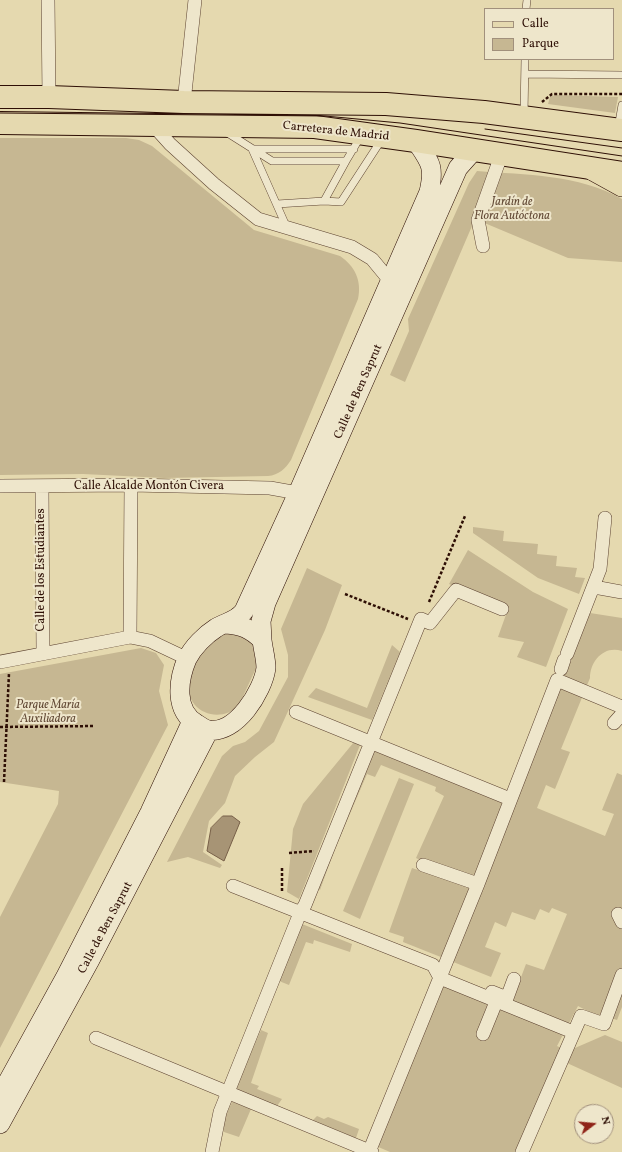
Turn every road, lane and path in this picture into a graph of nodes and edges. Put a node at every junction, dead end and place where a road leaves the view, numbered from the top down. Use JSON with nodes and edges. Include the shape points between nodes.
{"nodes":[{"id":1,"x":48,"y":0,"type":"edge"},
{"id":2,"x":195,"y":0,"type":"edge"},
{"id":3,"x":525,"y":60,"type":"edge"},
{"id":4,"x":525,"y":74,"type":"junction"},
{"id":5,"x":622,"y":75,"type":"edge"},
{"id":6,"x":622,"y":94,"type":"edge"},
{"id":7,"x":0,"y":97,"type":"edge"},
{"id":8,"x":49,"y":97,"type":"junction"},
{"id":9,"x":184,"y":102,"type":"junction"},
{"id":10,"x":622,"y":105,"type":"edge"},
{"id":11,"x":532,"y":110,"type":"junction"},
{"id":12,"x":0,"y":123,"type":"edge"},
{"id":13,"x":152,"y":124,"type":"junction"},
{"id":14,"x":214,"y":125,"type":"junction"},
{"id":15,"x":620,"y":130,"type":"edge"},
{"id":16,"x":367,"y":140,"type":"junction"},
{"id":17,"x":416,"y":141,"type":"junction"},
{"id":18,"x":252,"y":149,"type":"junction"},
{"id":19,"x":474,"y":150,"type":"junction"},
{"id":20,"x":346,"y":161,"type":"junction"},
{"id":21,"x":498,"y":164,"type":"dead end"},
{"id":22,"x":589,"y":167,"type":"junction"},
{"id":23,"x":622,"y":173,"type":"edge"},
{"id":24,"x":622,"y":186,"type":"edge"},
{"id":25,"x":324,"y":201,"type":"junction"},
{"id":26,"x":277,"y":204,"type":"junction"},
{"id":27,"x":287,"y":229,"type":"junction"},
{"id":28,"x":483,"y":246,"type":"dead end"},
{"id":29,"x":391,"y":282,"type":"junction"},
{"id":30,"x":0,"y":486,"type":"edge"},
{"id":31,"x":42,"y":486,"type":"junction"},
{"id":32,"x":131,"y":486,"type":"junction"},
{"id":33,"x":298,"y":493,"type":"junction"},
{"id":34,"x":464,"y":516,"type":"dead end"},
{"id":35,"x":605,"y":518,"type":"dead end"},
{"id":36,"x":594,"y":587,"type":"junction"},
{"id":37,"x":622,"y":592,"type":"edge"},
{"id":38,"x":345,"y":594,"type":"dead end"},
{"id":39,"x":502,"y":609,"type":"dead end"},
{"id":40,"x":420,"y":622,"type":"junction"},
{"id":41,"x":226,"y":624,"type":"junction"},
{"id":42,"x":130,"y":637,"type":"junction"},
{"id":43,"x":262,"y":640,"type":"junction"},
{"id":44,"x":43,"y":653,"type":"junction"},
{"id":45,"x":188,"y":659,"type":"junction"},
{"id":46,"x":4,"y":661,"type":"edge"},
{"id":47,"x":564,"y":661,"type":"dead end"},
{"id":48,"x":622,"y":707,"type":"edge"},
{"id":49,"x":296,"y":712,"type":"dead end"},
{"id":50,"x":192,"y":721,"type":"junction"},
{"id":51,"x":95,"y":726,"type":"dead end"},
{"id":52,"x":0,"y":727,"type":"edge"},
{"id":53,"x":6,"y":728,"type":"junction"},
{"id":54,"x":208,"y":730,"type":"junction"},
{"id":55,"x":371,"y":742,"type":"junction"},
{"id":56,"x":4,"y":782,"type":"dead end"},
{"id":57,"x":510,"y":799,"type":"junction"},
{"id":58,"x":327,"y":851,"type":"junction"},
{"id":59,"x":289,"y":853,"type":"dead end"},
{"id":60,"x":423,"y":865,"type":"dead end"},
{"id":61,"x":282,"y":868,"type":"dead end"},
{"id":62,"x":478,"y":884,"type":"junction"},
{"id":63,"x":233,"y":886,"type":"dead end"},
{"id":64,"x":283,"y":907,"type":"junction"},
{"id":65,"x":300,"y":913,"type":"junction"},
{"id":66,"x":441,"y":975,"type":"junction"},
{"id":67,"x":622,"y":975,"type":"edge"},
{"id":68,"x":514,"y":979,"type":"dead end"},
{"id":69,"x":496,"y":1002,"type":"junction"},
{"id":70,"x":573,"y":1032,"type":"junction"},
{"id":71,"x":483,"y":1034,"type":"dead end"},
{"id":72,"x":96,"y":1038,"type":"dead end"},
{"id":73,"x":1,"y":1092,"type":"edge"},
{"id":74,"x":227,"y":1093,"type":"junction"},
{"id":75,"x":0,"y":1124,"type":"edge"},
{"id":76,"x":212,"y":1152,"type":"edge"},
{"id":77,"x":370,"y":1152,"type":"edge"},
{"id":78,"x":522,"y":1152,"type":"edge"}],
"edges":[{"from":1,"to":8,"type":"street"},
{"from":2,"to":9,"type":"street"},
{"from":3,"to":4,"type":"lane"},
{"from":4,"to":5,"type":"lane"},
{"from":4,"to":11,"type":"lane"},
{"from":6,"to":11,"type":"path","via":[[552,94]]},
{"from":7,"to":8,"type":"highway","name":"Carretera de Madrid"},
{"from":8,"to":9,"type":"highway","name":"Carretera de Madrid"},
{"from":9,"to":11,"type":"highway","name":"Carretera de Madrid","via":[[386,104]]},
{"from":10,"to":15,"type":"lane"},
{"from":11,"to":15,"type":"highway","name":"Carretera de Madrid"},
{"from":12,"to":13,"type":"highway","name":"Carretera de Madrid"},
{"from":13,"to":14,"type":"highway","name":"Carretera de Madrid"},
{"from":13,"to":27,"type":"street","via":[[214,184],[258,220]]},
{"from":14,"to":16,"type":"highway","name":"Carretera de Madrid","via":[[315,127]]},
{"from":14,"to":18,"type":"lane"},
{"from":16,"to":17,"type":"highway","name":"Carretera de Madrid"},
{"from":16,"to":18,"type":"lane"},
{"from":16,"to":20,"type":"lane"},
{"from":16,"to":25,"type":"lane","via":[[341,202]]},
{"from":17,"to":19,"type":"highway","name":"Carretera de Madrid"},
{"from":17,"to":29,"type":"street","name":"Calle de Ben Saprut","via":[[431,164],[433,178],[430,192]]},
{"from":18,"to":20,"type":"lane","via":[[272,161]]},
{"from":18,"to":26,"type":"lane"},
{"from":19,"to":22,"type":"highway","name":"Carretera de Madrid"},
{"from":19,"to":43,"type":"street","name":"Calle de Ben Saprut","via":[[458,168],[266,603],[261,621]]},
{"from":20,"to":25,"type":"lane"},
{"from":21,"to":28,"type":"street","via":[[478,220]]},
{"from":22,"to":23,"type":"highway","name":"Carretera de Madrid"},
{"from":22,"to":24,"type":"main road"},
{"from":25,"to":26,"type":"lane"},
{"from":26,"to":27,"type":"lane"},
{"from":27,"to":29,"type":"street","via":[[352,247],[372,259]]},
{"from":29,"to":33,"type":"street","name":"Calle de Ben Saprut"},
{"from":30,"to":31,"type":"street","name":"Calle Alcalde Montón Civera"},
{"from":31,"to":32,"type":"street","name":"Calle Alcalde Montón Civera"},
{"from":31,"to":44,"type":"street","name":"Calle de los Estudiantes"},
{"from":32,"to":33,"type":"street","name":"Calle Alcalde Montón Civera","via":[[270,488]]},
{"from":32,"to":42,"type":"street"},
{"from":33,"to":41,"type":"street","name":"Calle de Ben Saprut","via":[[244,611]]},
{"from":34,"to":40,"type":"path"},
{"from":35,"to":36,"type":"street","via":[[600,569]]},
{"from":36,"to":37,"type":"street"},
{"from":36,"to":47,"type":"street"},
{"from":38,"to":40,"type":"path"},
{"from":39,"to":40,"type":"street","via":[[456,590],[430,623]]},
{"from":40,"to":55,"type":"street"},
{"from":41,"to":43,"type":"street","via":[[248,628]]},
{"from":41,"to":45,"type":"street","via":[[206,635]]},
{"from":42,"to":44,"type":"street"},
{"from":42,"to":45,"type":"street","via":[[150,641]]},
{"from":43,"to":54,"type":"street","via":[[266,667],[248,710],[227,726]]},
{"from":44,"to":46,"type":"street"},
{"from":45,"to":50,"type":"street","via":[[179,693],[184,713]]},
{"from":46,"to":53,"type":"path"},
{"from":48,"to":57,"type":"street","via":[[557,680]]},
{"from":49,"to":55,"type":"street"},
{"from":50,"to":54,"type":"street"},
{"from":50,"to":73,"type":"street","name":"Calle de Ben Saprut","via":[[143,826],[66,976]]},
{"from":51,"to":53,"type":"path"},
{"from":52,"to":53,"type":"path"},
{"from":53,"to":56,"type":"path"},
{"from":54,"to":75,"type":"street","name":"Calle de Ben Saprut","via":[[90,960]]},
{"from":55,"to":57,"type":"street"},
{"from":55,"to":58,"type":"street"},
{"from":57,"to":62,"type":"street"},
{"from":58,"to":59,"type":"path"},
{"from":58,"to":65,"type":"street"},
{"from":60,"to":62,"type":"street"},
{"from":61,"to":64,"type":"path"},
{"from":62,"to":66,"type":"street"},
{"from":63,"to":64,"type":"street"},
{"from":64,"to":65,"type":"street"},
{"from":65,"to":66,"type":"street","via":[[433,965]]},
{"from":65,"to":74,"type":"street"},
{"from":66,"to":68,"type":"street","via":[[507,998]]},
{"from":66,"to":69,"type":"street"},
{"from":66,"to":77,"type":"street"},
{"from":67,"to":70,"type":"street","via":[[604,1024],[581,1016]]},
{"from":69,"to":70,"type":"street"},
{"from":69,"to":71,"type":"street"},
{"from":70,"to":78,"type":"street"},
{"from":72,"to":74,"type":"street"},
{"from":74,"to":76,"type":"street","via":[[220,1112]]},
{"from":74,"to":77,"type":"street"}]}
